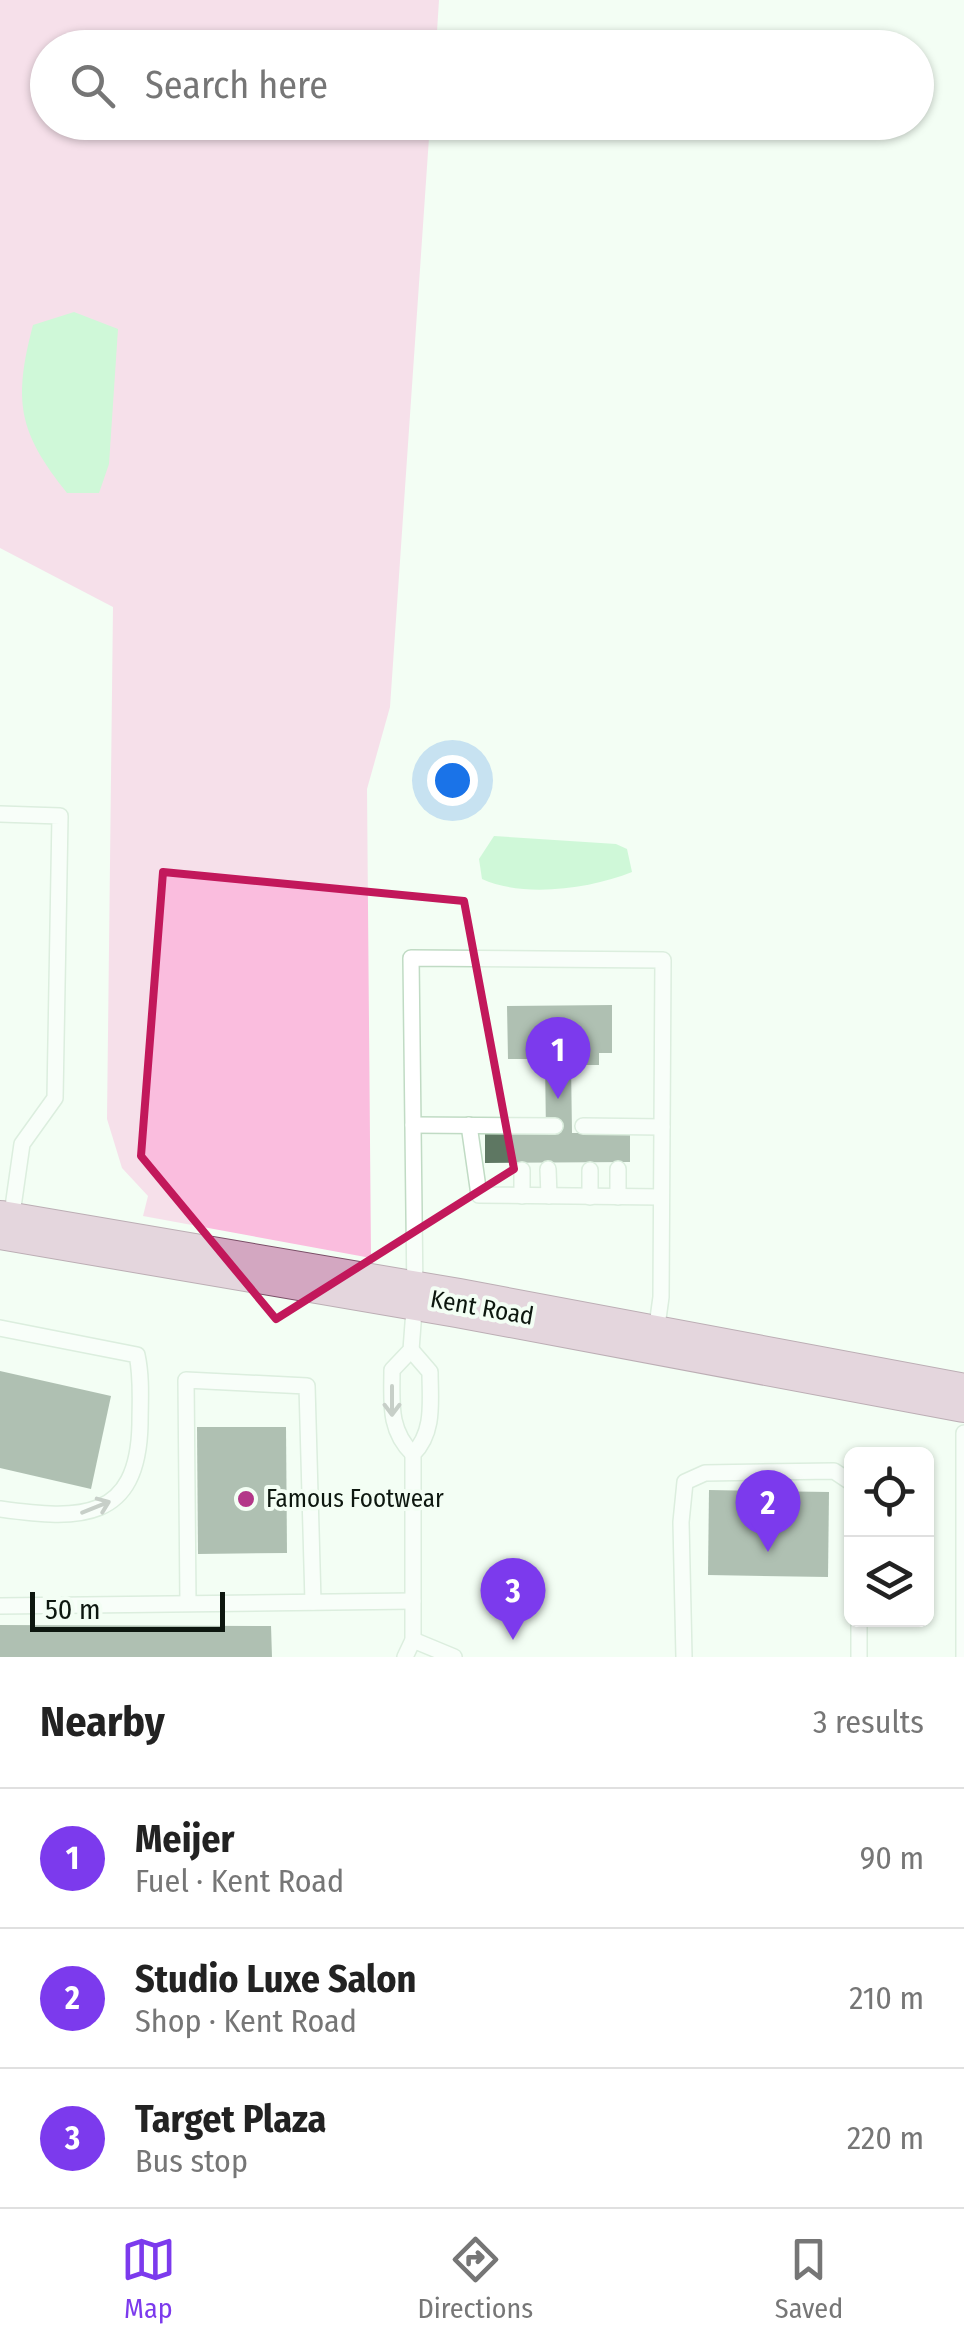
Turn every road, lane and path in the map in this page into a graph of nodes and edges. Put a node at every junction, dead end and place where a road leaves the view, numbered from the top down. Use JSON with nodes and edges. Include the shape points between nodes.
{"nodes":[{"id":1,"x":0,"y":814,"type":"edge"},
{"id":2,"x":413,"y":1125,"type":"junction"},
{"id":3,"x":469,"y":1125,"type":"junction"},
{"id":4,"x":662,"y":1127,"type":"junction"},
{"id":5,"x":550,"y":1131,"type":"dead end"},
{"id":6,"x":588,"y":1132,"type":"dead end"},
{"id":7,"x":548,"y":1169,"type":"dead end"},
{"id":8,"x":618,"y":1169,"type":"dead end"},
{"id":9,"x":522,"y":1170,"type":"dead end"},
{"id":10,"x":590,"y":1170,"type":"dead end"},
{"id":11,"x":522,"y":1196,"type":"junction"},
{"id":12,"x":548,"y":1196,"type":"junction"},
{"id":13,"x":590,"y":1196,"type":"junction"},
{"id":14,"x":618,"y":1197,"type":"junction"},
{"id":15,"x":661,"y":1198,"type":"junction"},
{"id":16,"x":5,"y":1226,"type":"edge"},
{"id":17,"x":415,"y":1296,"type":"junction"},
{"id":18,"x":0,"y":1328,"type":"edge"},
{"id":19,"x":656,"y":1340,"type":"junction"},
{"id":20,"x":411,"y":1350,"type":"junction"},
{"id":21,"x":964,"y":1398,"type":"edge"},
{"id":22,"x":964,"y":1433,"type":"edge"},
{"id":23,"x":412,"y":1454,"type":"junction"},
{"id":24,"x":844,"y":1478,"type":"edge"},
{"id":25,"x":0,"y":1509,"type":"edge"},
{"id":26,"x":413,"y":1601,"type":"junction"},
{"id":27,"x":313,"y":1602,"type":"junction"},
{"id":28,"x":188,"y":1603,"type":"junction"},
{"id":29,"x":0,"y":1606,"type":"edge"},
{"id":30,"x":859,"y":1627,"type":"edge"},
{"id":31,"x":413,"y":1640,"type":"junction"},
{"id":32,"x":405,"y":1657,"type":"edge"},
{"id":33,"x":454,"y":1657,"type":"edge"},
{"id":34,"x":684,"y":1657,"type":"edge"},
{"id":35,"x":860,"y":1657,"type":"edge"},
{"id":36,"x":964,"y":1657,"type":"edge"}],
"edges":[{"from":1,"to":16,"type":"lane","via":[[60,816],[55,1098],[22,1144]]},
{"from":2,"to":3,"type":"lane"},
{"from":2,"to":4,"type":"lane","via":[[411,958],[430,958],[663,960]]},
{"from":2,"to":17,"type":"lane"},
{"from":3,"to":5,"type":"lane","via":[[522,1134]]},
{"from":3,"to":11,"type":"lane","via":[[479,1195]]},
{"from":4,"to":6,"type":"lane"},
{"from":4,"to":15,"type":"lane"},
{"from":7,"to":12,"type":"lane"},
{"from":8,"to":14,"type":"lane"},
{"from":9,"to":11,"type":"lane"},
{"from":10,"to":13,"type":"lane"},
{"from":11,"to":12,"type":"lane"},
{"from":12,"to":13,"type":"lane"},
{"from":13,"to":14,"type":"lane"},
{"from":14,"to":15,"type":"lane"},
{"from":15,"to":19,"type":"lane"},
{"from":16,"to":17,"type":"main road","name":"Kent Road"},
{"from":17,"to":19,"type":"main road","name":"Kent Road"},
{"from":17,"to":20,"type":"lane"},
{"from":25,"to":18,"type":"lane","one_way":true,"via":[[87,1513],[121,1496],[139,1461],[141,1373],[137,1355]]},
{"from":19,"to":21,"type":"main road","name":"Kent Road"},
{"from":20,"to":23,"type":"lane","via":[[430,1372],[430,1422]]},
{"from":20,"to":23,"type":"lane","one_way":true,"via":[[392,1370],[392,1421]]},
{"from":22,"to":36,"type":"lane"},
{"from":23,"to":26,"type":"lane"},
{"from":24,"to":34,"type":"lane","via":[[834,1471],[705,1473],[685,1482]]},
{"from":26,"to":27,"type":"lane"},
{"from":26,"to":31,"type":"lane"},
{"from":27,"to":28,"type":"lane"},
{"from":27,"to":28,"type":"lane","via":[[306,1386],[186,1380]]},
{"from":28,"to":29,"type":"lane"},
{"from":30,"to":35,"type":"lane"},
{"from":31,"to":32,"type":"lane"},
{"from":31,"to":33,"type":"lane"}]}
